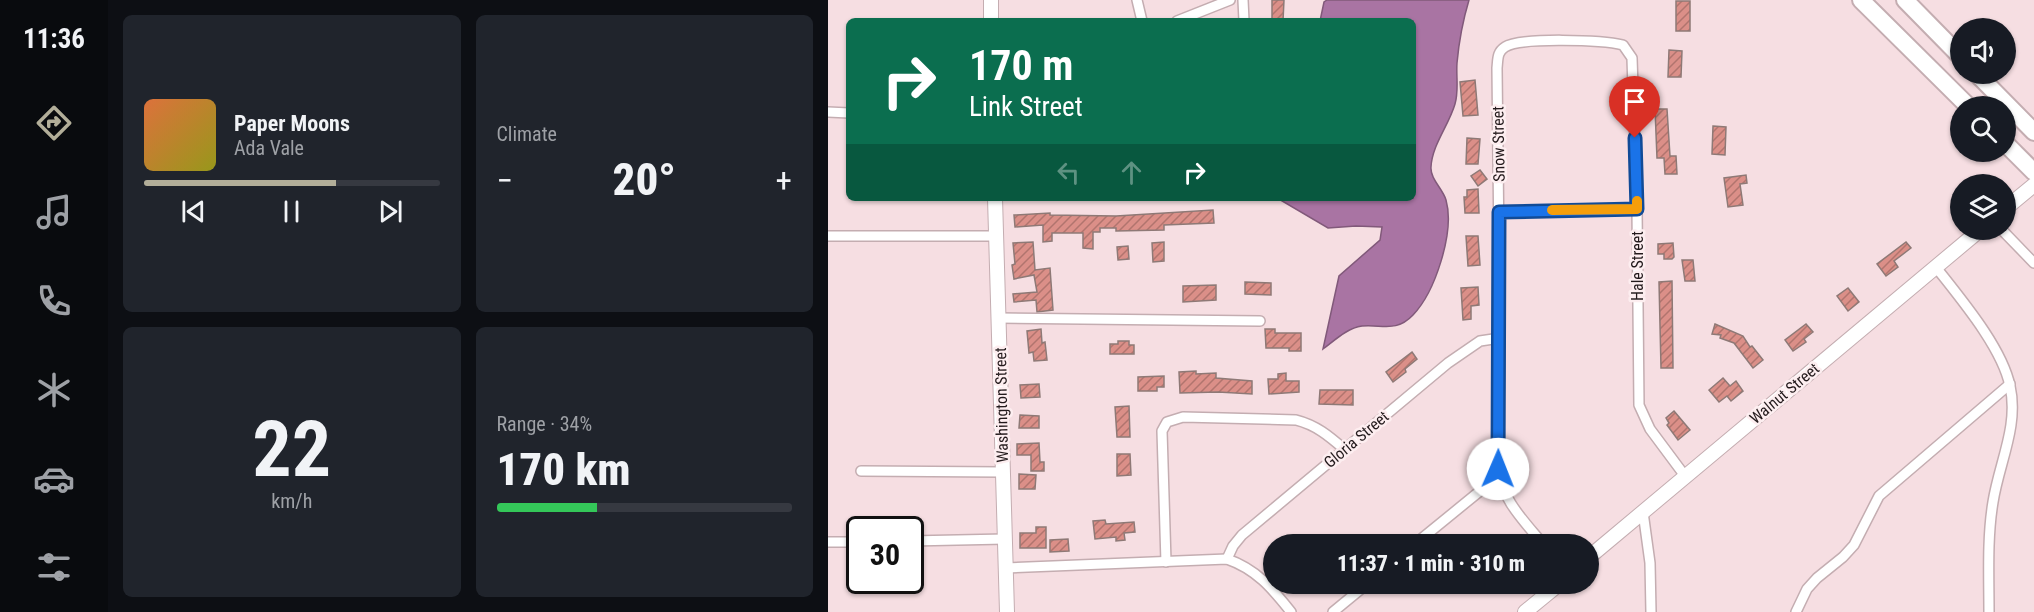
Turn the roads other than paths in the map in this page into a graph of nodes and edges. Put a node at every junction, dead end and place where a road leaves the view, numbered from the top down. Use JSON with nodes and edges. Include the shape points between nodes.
{"nodes":[{"id":1,"x":990,"y":0,"type":"edge"},
{"id":2,"x":1137,"y":0,"type":"edge"},
{"id":3,"x":1230,"y":0,"type":"edge"},
{"id":4,"x":1243,"y":0,"type":"edge"},
{"id":5,"x":1862,"y":0,"type":"edge"},
{"id":6,"x":1905,"y":0,"type":"edge"},
{"id":7,"x":991,"y":18,"type":"edge"},
{"id":8,"x":1141,"y":18,"type":"edge"},
{"id":9,"x":1185,"y":18,"type":"edge"},
{"id":10,"x":1244,"y":18,"type":"edge"},
{"id":11,"x":1623,"y":45,"type":"joint"},
{"id":12,"x":1950,"y":46,"type":"edge"},
{"id":13,"x":1987,"y":84,"type":"edge"},
{"id":14,"x":1958,"y":96,"type":"edge"},
{"id":15,"x":828,"y":112,"type":"edge"},
{"id":16,"x":846,"y":112,"type":"edge"},
{"id":17,"x":2034,"y":132,"type":"edge"},
{"id":18,"x":2016,"y":154,"type":"edge"},
{"id":19,"x":2034,"y":172,"type":"edge"},
{"id":20,"x":2034,"y":185,"type":"edge"},
{"id":21,"x":2016,"y":200,"type":"edge"},
{"id":22,"x":995,"y":201,"type":"edge"},
{"id":23,"x":1637,"y":209,"type":"junction"},
{"id":24,"x":1499,"y":212,"type":"junction"},
{"id":25,"x":828,"y":236,"type":"edge"},
{"id":26,"x":996,"y":236,"type":"junction"},
{"id":27,"x":1968,"y":240,"type":"edge"},
{"id":28,"x":2012,"y":240,"type":"edge"},
{"id":29,"x":2034,"y":263,"type":"edge"},
{"id":30,"x":1935,"y":266,"type":"junction"},
{"id":31,"x":999,"y":318,"type":"junction"},
{"id":32,"x":1260,"y":321,"type":"dead end"},
{"id":33,"x":1500,"y":338,"type":"junction"},
{"id":34,"x":2010,"y":384,"type":"junction"},
{"id":35,"x":1344,"y":448,"type":"junction"},
{"id":36,"x":861,"y":471,"type":"dead end"},
{"id":37,"x":1002,"y":472,"type":"junction"},
{"id":38,"x":1685,"y":476,"type":"junction"},
{"id":39,"x":1500,"y":482,"type":"junction"},
{"id":40,"x":1643,"y":512,"type":"junction"},
{"id":41,"x":1427,"y":534,"type":"edge"},
{"id":42,"x":1535,"y":534,"type":"edge"},
{"id":43,"x":1005,"y":539,"type":"junction"},
{"id":44,"x":924,"y":541,"type":"edge"},
{"id":45,"x":828,"y":542,"type":"edge"},
{"id":46,"x":846,"y":542,"type":"edge"},
{"id":47,"x":1599,"y":549,"type":"edge"},
{"id":48,"x":1227,"y":559,"type":"junction"},
{"id":49,"x":1166,"y":562,"type":"junction"},
{"id":50,"x":1006,"y":568,"type":"junction"},
{"id":51,"x":1355,"y":594,"type":"edge"},
{"id":52,"x":1547,"y":594,"type":"edge"},
{"id":53,"x":1008,"y":612,"type":"edge"},
{"id":54,"x":1291,"y":612,"type":"edge"},
{"id":55,"x":1333,"y":612,"type":"edge"},
{"id":56,"x":1525,"y":612,"type":"edge"},
{"id":57,"x":1651,"y":612,"type":"edge"},
{"id":58,"x":1796,"y":612,"type":"edge"},
{"id":59,"x":1989,"y":612,"type":"edge"}],
"edges":[{"from":1,"to":7,"type":"main road"},
{"from":2,"to":8,"type":"street"},
{"from":3,"to":9,"type":"street"},
{"from":4,"to":10,"type":"street"},
{"from":5,"to":14,"type":"highway"},
{"from":6,"to":12,"type":"highway"},
{"from":11,"to":23,"type":"street","name":"Hale Street","via":[[1634,67]]},
{"from":11,"to":24,"type":"street","name":"Snow Street","via":[[1525,42],[1513,43],[1498,53]]},
{"from":13,"to":17,"type":"highway"},
{"from":15,"to":16,"type":"street"},
{"from":18,"to":19,"type":"highway"},
{"from":20,"to":21,"type":"main road"},
{"from":22,"to":26,"type":"main road","name":"Washington Street"},
{"from":23,"to":24,"type":"street"},
{"from":23,"to":38,"type":"street","name":"Hale Street","via":[[1639,405],[1650,429]]},
{"from":24,"to":33,"type":"street","name":"Snow Street"},
{"from":25,"to":26,"type":"street"},
{"from":26,"to":31,"type":"main road","name":"Washington Street"},
{"from":27,"to":30,"type":"main road","name":"Walnut Street"},
{"from":28,"to":29,"type":"street"},
{"from":30,"to":34,"type":"street","via":[[1993,347]]},
{"from":30,"to":38,"type":"main road","name":"Walnut Street"},
{"from":31,"to":32,"type":"street"},
{"from":31,"to":37,"type":"main road","name":"Washington Street"},
{"from":33,"to":35,"type":"street","name":"Gloria Street","via":[[1480,341],[1467,349]]},
{"from":33,"to":39,"type":"street","name":"Snow Street"},
{"from":34,"to":58,"type":"street","via":[[1879,496],[1854,545],[1816,578]]},
{"from":34,"to":59,"type":"street","via":[[2011,433],[1992,504]]},
{"from":35,"to":48,"type":"street","name":"Gloria Street","via":[[1242,535]]},
{"from":35,"to":49,"type":"street","via":[[1309,423],[1296,420],[1183,417],[1167,422],[1162,431]]},
{"from":36,"to":37,"type":"street"},
{"from":37,"to":43,"type":"main road","name":"Washington Street"},
{"from":38,"to":40,"type":"main road","name":"Walnut Street"},
{"from":39,"to":41,"type":"street","via":[[1480,491]]},
{"from":39,"to":42,"type":"street","name":"Snow Street"},
{"from":40,"to":47,"type":"main road","name":"Walnut Street"},
{"from":40,"to":57,"type":"street"},
{"from":43,"to":44,"type":"street"},
{"from":43,"to":50,"type":"main road","name":"Washington Street"},
{"from":45,"to":46,"type":"street"},
{"from":48,"to":49,"type":"street"},
{"from":48,"to":54,"type":"street","via":[[1263,578]]},
{"from":49,"to":50,"type":"street"},
{"from":50,"to":53,"type":"main road","name":"Washington Street"},
{"from":51,"to":55,"type":"street"},
{"from":52,"to":56,"type":"main road"}]}
